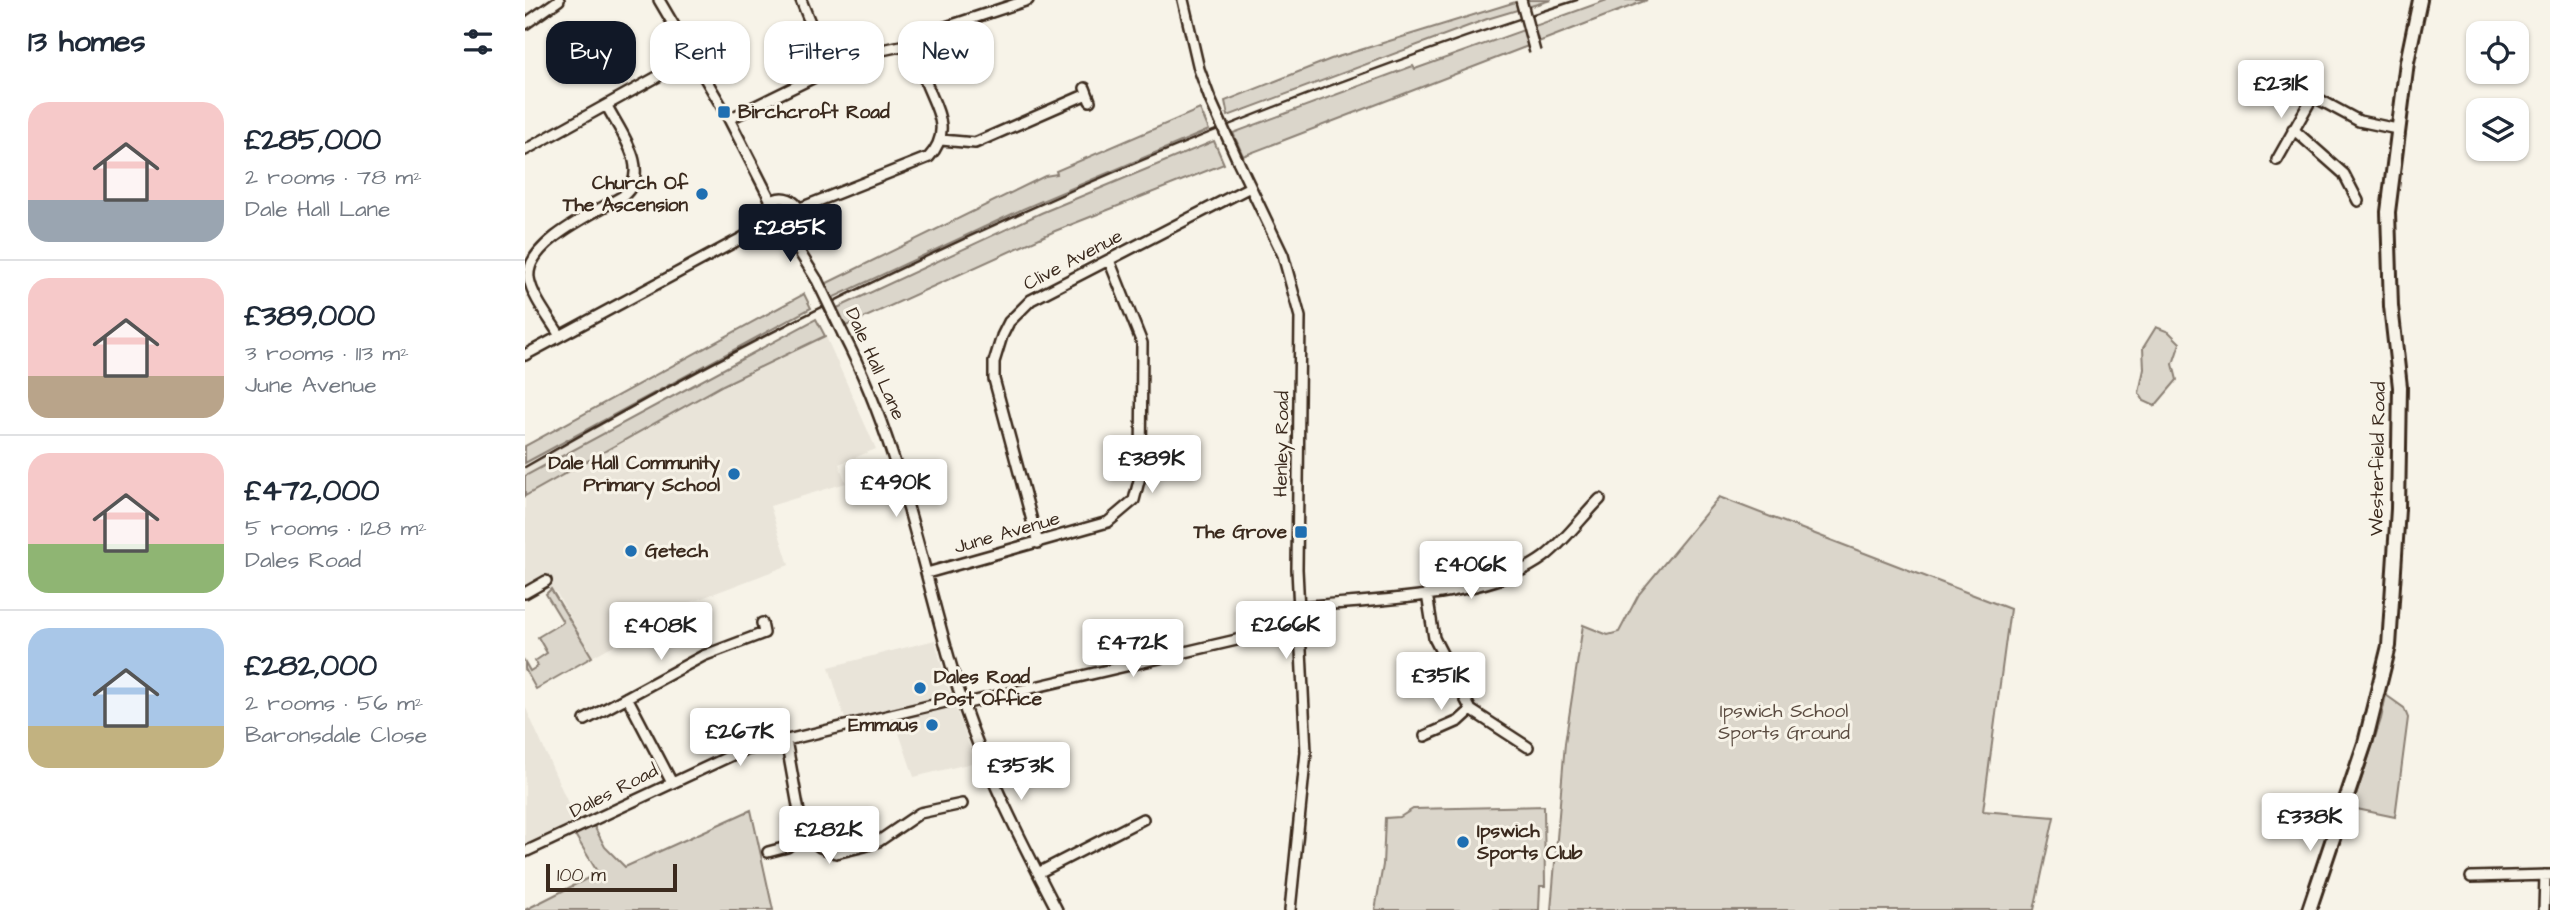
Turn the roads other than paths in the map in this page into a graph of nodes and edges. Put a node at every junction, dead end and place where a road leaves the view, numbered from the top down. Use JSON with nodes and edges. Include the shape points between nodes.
{"nodes":[{"id":1,"x":559,"y":0,"type":"edge"},
{"id":2,"x":659,"y":0,"type":"edge"},
{"id":3,"x":801,"y":0,"type":"edge"},
{"id":4,"x":1028,"y":0,"type":"edge"},
{"id":5,"x":1183,"y":0,"type":"edge"},
{"id":6,"x":1521,"y":0,"type":"edge"},
{"id":7,"x":2420,"y":0,"type":"edge"},
{"id":8,"x":672,"y":21,"type":"edge"},
{"id":9,"x":809,"y":21,"type":"edge"},
{"id":10,"x":964,"y":21,"type":"edge"},
{"id":11,"x":525,"y":24,"type":"edge"},
{"id":12,"x":1535,"y":52,"type":"dead end"},
{"id":13,"x":650,"y":82,"type":"edge"},
{"id":14,"x":709,"y":84,"type":"edge"},
{"id":15,"x":800,"y":84,"type":"edge"},
{"id":16,"x":927,"y":84,"type":"edge"},
{"id":17,"x":2296,"y":87,"type":"dead end"},
{"id":18,"x":1087,"y":95,"type":"dead end"},
{"id":19,"x":2313,"y":96,"type":"junction"},
{"id":20,"x":607,"y":106,"type":"junction"},
{"id":21,"x":729,"y":119,"type":"junction"},
{"id":22,"x":2293,"y":129,"type":"junction"},
{"id":23,"x":2397,"y":129,"type":"junction"},
{"id":24,"x":940,"y":140,"type":"junction"},
{"id":25,"x":525,"y":150,"type":"edge"},
{"id":26,"x":2277,"y":160,"type":"dead end"},
{"id":27,"x":1250,"y":187,"type":"junction"},
{"id":28,"x":771,"y":201,"type":"junction"},
{"id":29,"x":2358,"y":201,"type":"dead end"},
{"id":30,"x":798,"y":209,"type":"junction"},
{"id":31,"x":767,"y":225,"type":"junction"},
{"id":32,"x":787,"y":232,"type":"junction"},
{"id":33,"x":1109,"y":260,"type":"junction"},
{"id":34,"x":560,"y":336,"type":"junction"},
{"id":35,"x":525,"y":355,"type":"edge"},
{"id":36,"x":1600,"y":499,"type":"dead end"},
{"id":37,"x":1038,"y":542,"type":"junction"},
{"id":38,"x":927,"y":573,"type":"junction"},
{"id":39,"x":546,"y":581,"type":"dead end"},
{"id":40,"x":525,"y":593,"type":"edge"},
{"id":41,"x":1427,"y":594,"type":"junction"},
{"id":42,"x":1298,"y":607,"type":"junction"},
{"id":43,"x":762,"y":623,"type":"dead end"},
{"id":44,"x":1299,"y":632,"type":"junction"},
{"id":45,"x":627,"y":697,"type":"junction"},
{"id":46,"x":963,"y":701,"type":"junction"},
{"id":47,"x":1471,"y":709,"type":"junction"},
{"id":48,"x":585,"y":720,"type":"dead end"},
{"id":49,"x":1425,"y":736,"type":"dead end"},
{"id":50,"x":786,"y":740,"type":"junction"},
{"id":51,"x":1528,"y":747,"type":"dead end"},
{"id":52,"x":671,"y":781,"type":"junction"},
{"id":53,"x":963,"y":804,"type":"dead end"},
{"id":54,"x":1143,"y":819,"type":"dead end"},
{"id":55,"x":803,"y":834,"type":"junction"},
{"id":56,"x":525,"y":852,"type":"edge"},
{"id":57,"x":768,"y":852,"type":"dead end"},
{"id":58,"x":1038,"y":873,"type":"junction"},
{"id":59,"x":2548,"y":875,"type":"edge"},
{"id":60,"x":2471,"y":877,"type":"dead end"},
{"id":61,"x":1057,"y":910,"type":"edge"},
{"id":62,"x":1290,"y":910,"type":"edge"},
{"id":63,"x":2309,"y":910,"type":"edge"},
{"id":64,"x":2544,"y":910,"type":"edge"}],
"edges":[{"from":1,"to":11,"type":"street"},
{"from":2,"to":8,"type":"street"},
{"from":3,"to":9,"type":"street"},
{"from":4,"to":10,"type":"street"},
{"from":5,"to":27,"type":"street","name":"Henley Road","bridge":true,"via":[[1199,69]]},
{"from":6,"to":12,"type":"street","bridge":true},
{"from":7,"to":23,"type":"main road","name":"Westerfield Road"},
{"from":13,"to":20,"type":"street"},
{"from":14,"to":21,"type":"street"},
{"from":15,"to":21,"type":"street"},
{"from":16,"to":24,"type":"street","via":[[942,120]]},
{"from":17,"to":19,"type":"street"},
{"from":18,"to":24,"type":"street","via":[[975,143]]},
{"from":19,"to":22,"type":"street"},
{"from":19,"to":23,"type":"street","via":[[2358,121]]},
{"from":20,"to":25,"type":"street"},
{"from":20,"to":34,"type":"street","via":[[634,158],[632,185],[623,196],[543,244],[530,265],[530,283]]},
{"from":21,"to":28,"type":"street"},
{"from":22,"to":26,"type":"street"},
{"from":22,"to":29,"type":"street","via":[[2344,174]]},
{"from":23,"to":63,"type":"main road","name":"Westerfield Road","via":[[2388,228],[2400,387],[2389,646],[2365,743]]},
{"from":24,"to":30,"type":"street","via":[[924,160]]},
{"from":27,"to":33,"type":"street","name":"Clive Avenue"},
{"from":27,"to":42,"type":"street","name":"Henley Road","via":[[1286,263],[1300,317]]},
{"from":28,"to":30,"type":"street","via":[[787,198]]},
{"from":28,"to":31,"type":"street","via":[[764,215]]},
{"from":30,"to":32,"type":"street","via":[[799,221]]},
{"from":31,"to":32,"type":"street","via":[[778,233]]},
{"from":31,"to":34,"type":"street"},
{"from":32,"to":38,"type":"street","name":"Dale Hall Lane","bridge":true,"via":[[817,280],[881,415]]},
{"from":33,"to":37,"type":"street","name":"Clive Avenue","via":[[1031,300],[1009,322],[997,349],[994,379]]},
{"from":33,"to":37,"type":"street","name":"June Avenue","via":[[1142,344],[1139,486],[1128,508],[1108,522]]},
{"from":34,"to":35,"type":"street"},
{"from":36,"to":41,"type":"street","via":[[1533,564],[1500,581]]},
{"from":37,"to":38,"type":"street","name":"June Avenue"},
{"from":38,"to":46,"type":"street","name":"Dale Hall Lane"},
{"from":39,"to":40,"type":"street"},
{"from":41,"to":42,"type":"street"},
{"from":41,"to":47,"type":"street","via":[[1434,638]]},
{"from":42,"to":44,"type":"street","name":"Henley Road"},
{"from":43,"to":45,"type":"street","via":[[764,633],[703,656]]},
{"from":44,"to":46,"type":"street","name":"Dales Road","via":[[1245,638]]},
{"from":44,"to":62,"type":"street","name":"Henley Road","via":[[1305,775]]},
{"from":45,"to":48,"type":"street"},
{"from":45,"to":52,"type":"street"},
{"from":46,"to":50,"type":"street","name":"Dales Road"},
{"from":46,"to":58,"type":"street","name":"Dale Hall Lane"},
{"from":47,"to":49,"type":"street","via":[[1459,721]]},
{"from":47,"to":51,"type":"street"},
{"from":50,"to":52,"type":"street","name":"Dales Road","via":[[741,751]]},
{"from":50,"to":55,"type":"street"},
{"from":52,"to":56,"type":"street","name":"Dales Road"},
{"from":53,"to":55,"type":"street","via":[[920,813],[879,841],[849,851],[836,853]]},
{"from":54,"to":58,"type":"street"},
{"from":55,"to":57,"type":"street","via":[[787,847]]},
{"from":58,"to":61,"type":"street","name":"Dale Hall Lane"},
{"from":59,"to":60,"type":"street"},
{"from":59,"to":64,"type":"street"}]}
